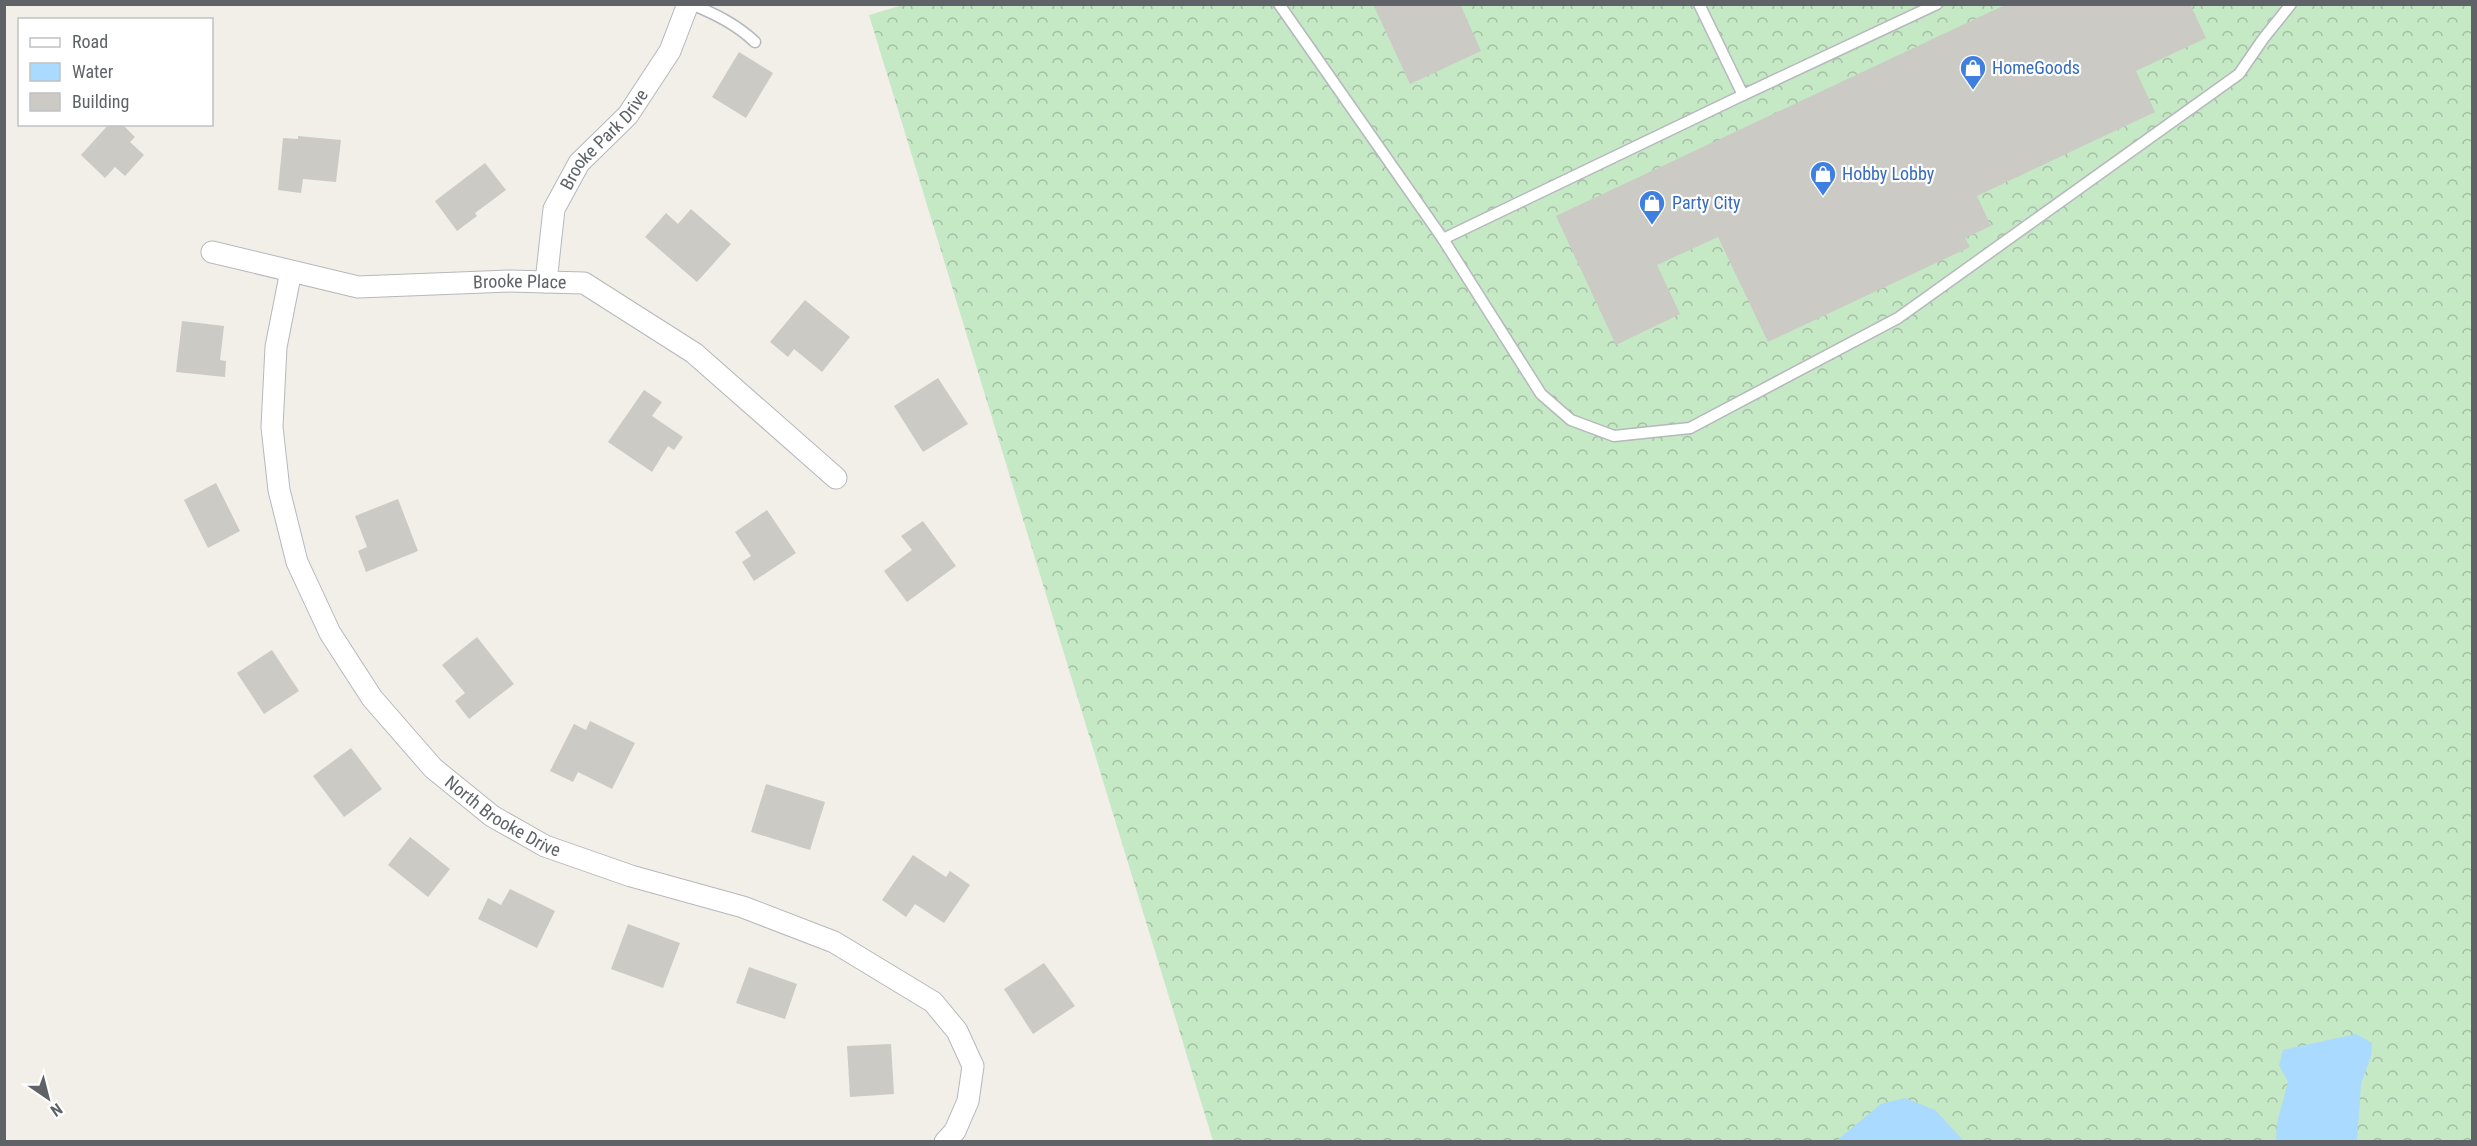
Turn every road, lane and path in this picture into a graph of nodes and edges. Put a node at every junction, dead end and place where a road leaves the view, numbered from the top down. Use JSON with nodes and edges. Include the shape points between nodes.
{"nodes":[{"id":1,"x":689,"y":4,"type":"edge"},
{"id":2,"x":1279,"y":4,"type":"edge"},
{"id":3,"x":1699,"y":4,"type":"edge"},
{"id":4,"x":1937,"y":4,"type":"edge"},
{"id":5,"x":2291,"y":4,"type":"edge"},
{"id":6,"x":756,"y":42,"type":"dead end"},
{"id":7,"x":1743,"y":95,"type":"junction"},
{"id":8,"x":1443,"y":239,"type":"junction"},
{"id":9,"x":212,"y":252,"type":"dead end"},
{"id":10,"x":293,"y":273,"type":"junction"},
{"id":11,"x":546,"y":282,"type":"junction"},
{"id":12,"x":836,"y":478,"type":"dead end"},
{"id":13,"x":945,"y":1142,"type":"edge"}],
"edges":[{"from":1,"to":6,"type":"lane","via":[[740,27]]},
{"from":1,"to":11,"type":"street","name":"Brooke Park Drive","via":[[670,51],[628,115],[579,163],[554,209]]},
{"from":2,"to":8,"type":"lane"},
{"from":3,"to":7,"type":"lane"},
{"from":4,"to":7,"type":"lane"},
{"from":5,"to":8,"type":"lane","via":[[2240,74],[1898,318],[1690,428],[1614,436],[1571,420],[1541,394]]},
{"from":7,"to":8,"type":"lane"},
{"from":9,"to":10,"type":"street","name":"Brooke Place"},
{"from":10,"to":11,"type":"street","name":"Brooke Place","via":[[358,287]]},
{"from":10,"to":13,"type":"street","name":"North Brooke Drive","via":[[276,347],[272,427],[279,490],[297,562],[330,633],[372,698],[433,768],[492,816],[545,846],[631,876],[743,907],[834,942],[933,1002],[957,1031],[973,1066],[968,1101]]},
{"from":11,"to":12,"type":"street","name":"Brooke Place","via":[[584,283],[694,353]]}]}
